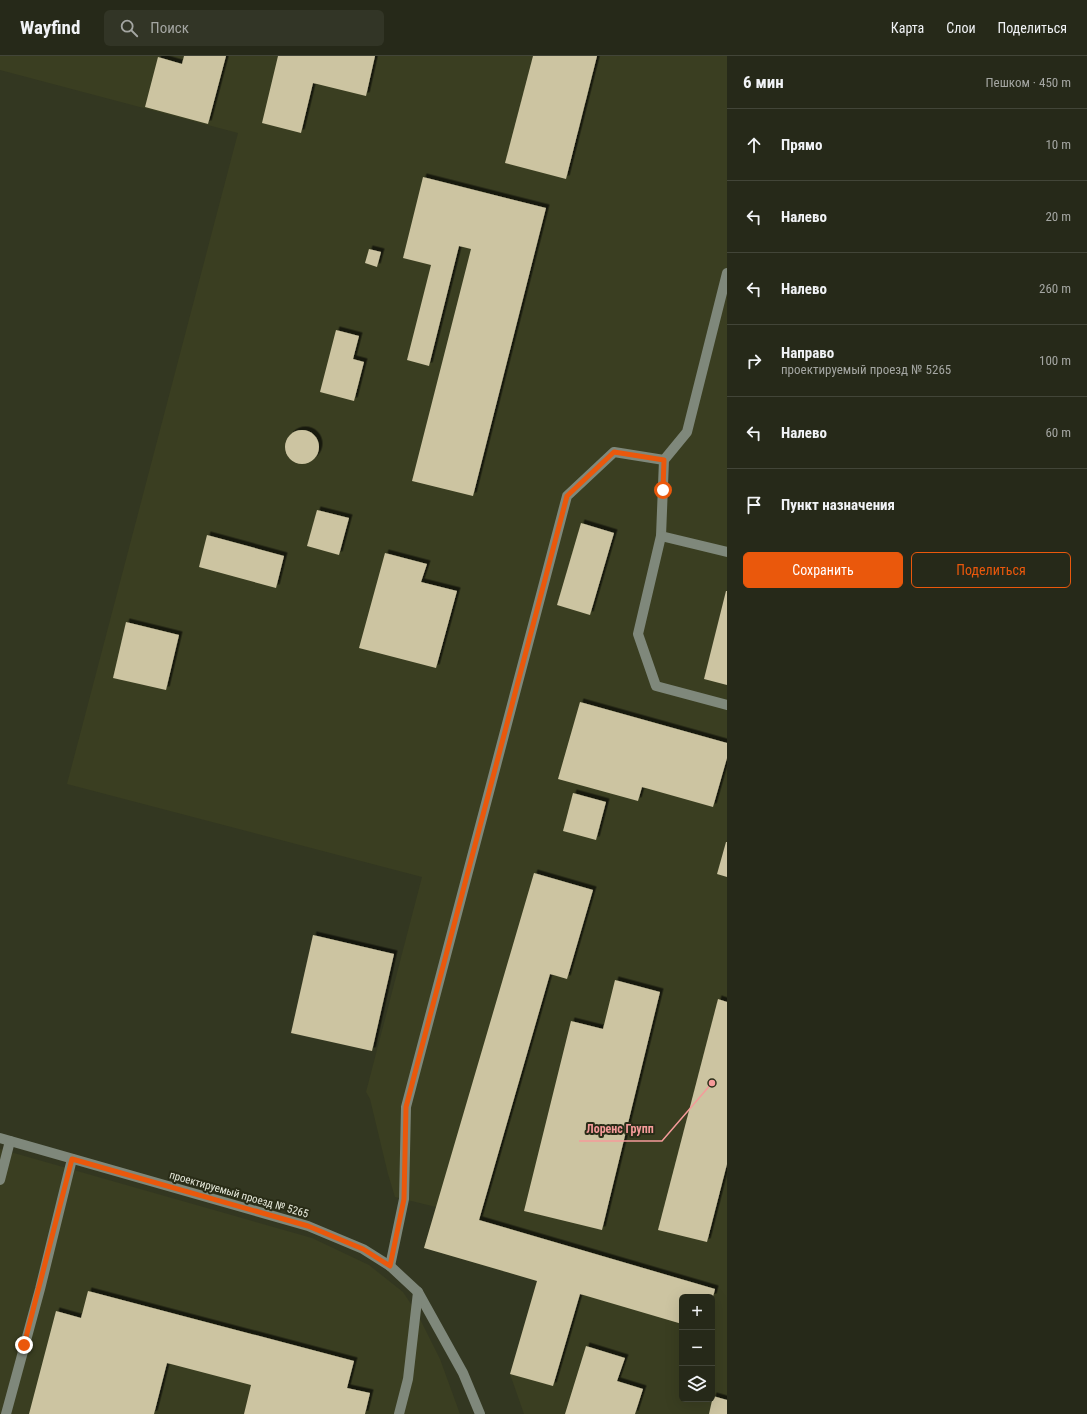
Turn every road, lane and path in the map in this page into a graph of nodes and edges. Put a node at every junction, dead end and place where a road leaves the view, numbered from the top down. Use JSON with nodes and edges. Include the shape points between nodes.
{"nodes":[{"id":1,"x":727,"y":273,"type":"edge"},
{"id":2,"x":664,"y":460,"type":"junction"},
{"id":3,"x":661,"y":536,"type":"junction"},
{"id":4,"x":727,"y":552,"type":"edge"},
{"id":5,"x":727,"y":705,"type":"edge"},
{"id":6,"x":5,"y":1139,"type":"edge"},
{"id":7,"x":72,"y":1159,"type":"junction"},
{"id":8,"x":0,"y":1180,"type":"edge"},
{"id":9,"x":390,"y":1266,"type":"junction"},
{"id":10,"x":418,"y":1292,"type":"junction"},
{"id":11,"x":6,"y":1414,"type":"edge"},
{"id":12,"x":399,"y":1414,"type":"edge"},
{"id":13,"x":480,"y":1414,"type":"edge"}],
"edges":[{"from":1,"to":2,"type":"street","via":[[687,432]]},
{"from":2,"to":3,"type":"street"},
{"from":2,"to":9,"type":"street","via":[[614,452],[567,496],[406,1107],[404,1199]]},
{"from":3,"to":4,"type":"street"},
{"from":3,"to":5,"type":"street","via":[[638,634],[656,686]]},
{"from":6,"to":7,"type":"street","name":"проектируемый проезд № 5265"},
{"from":6,"to":8,"type":"street"},
{"from":7,"to":9,"type":"street","name":"проектируемый проезд № 5265","via":[[308,1226],[363,1249]]},
{"from":7,"to":11,"type":"street"},
{"from":9,"to":10,"type":"street","name":"проектируемый проезд № 5265"},
{"from":10,"to":12,"type":"street","via":[[408,1379]]},
{"from":10,"to":13,"type":"street","name":"проектируемый проезд № 5265","via":[[463,1373]]}]}
